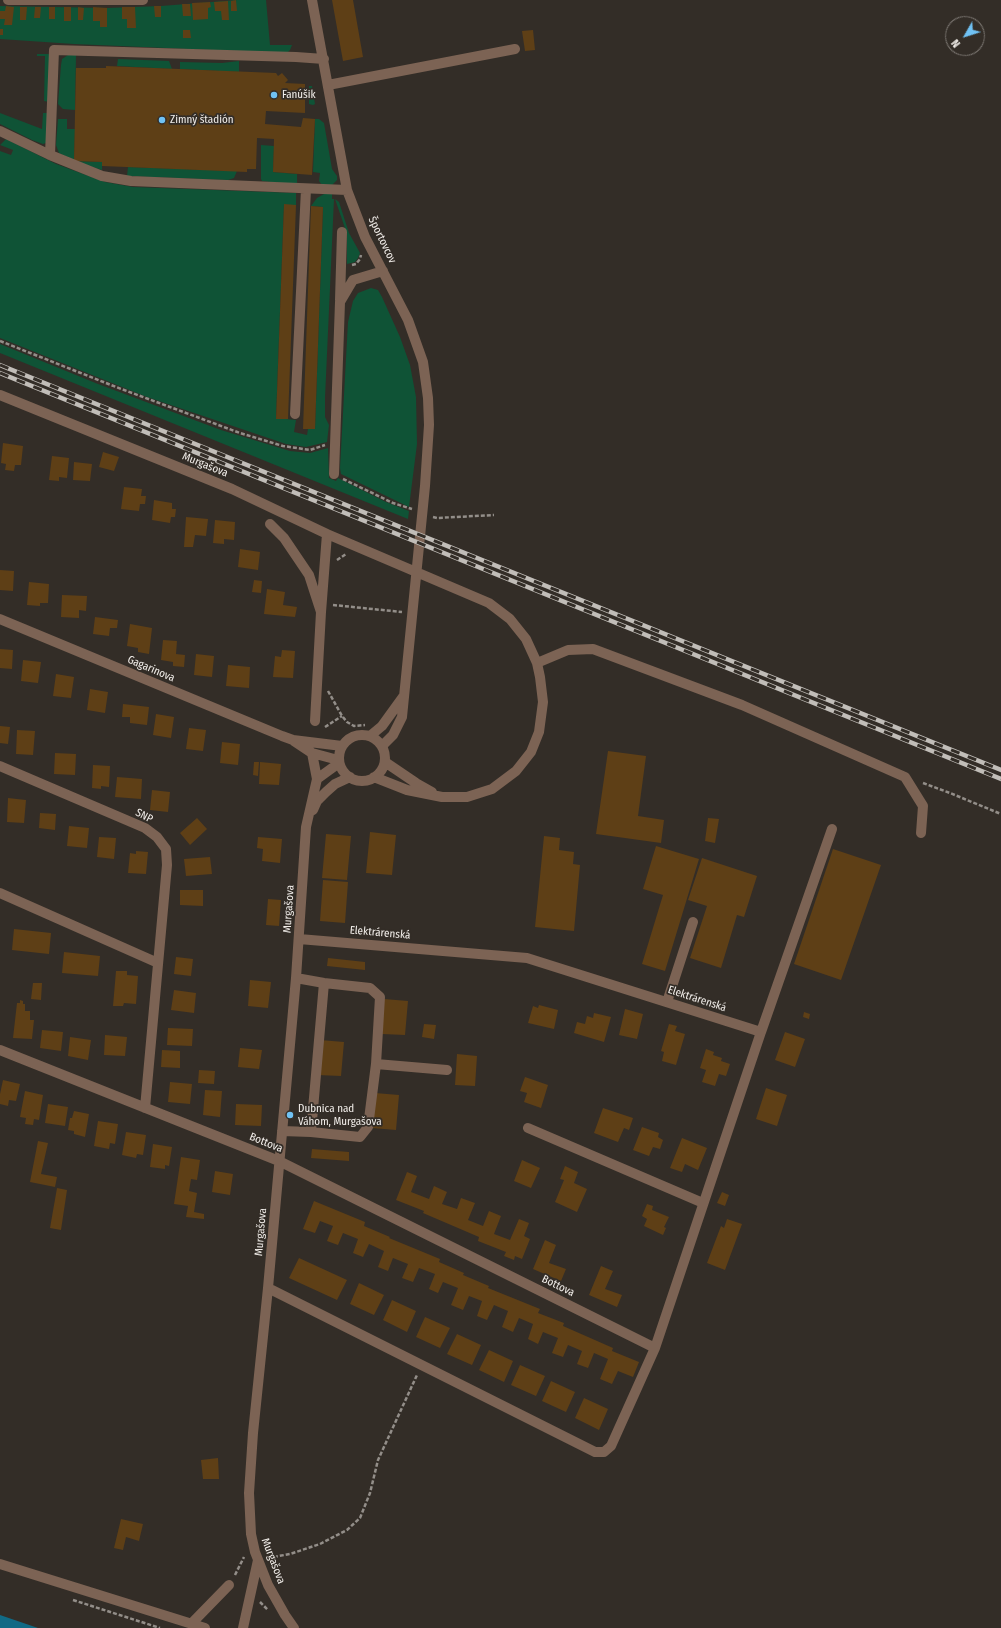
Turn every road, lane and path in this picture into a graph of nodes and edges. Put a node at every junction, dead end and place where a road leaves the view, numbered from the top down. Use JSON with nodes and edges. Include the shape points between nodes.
{"nodes":[{"id":1,"x":8,"y":0,"type":"edge"},
{"id":2,"x":143,"y":0,"type":"edge"},
{"id":3,"x":312,"y":0,"type":"edge"},
{"id":4,"x":515,"y":49,"type":"dead end"},
{"id":5,"x":324,"y":59,"type":"junction"},
{"id":6,"x":328,"y":85,"type":"junction"},
{"id":7,"x":0,"y":131,"type":"edge"},
{"id":8,"x":50,"y":155,"type":"junction"},
{"id":9,"x":306,"y":189,"type":"junction"},
{"id":10,"x":347,"y":190,"type":"junction"},
{"id":11,"x":342,"y":232,"type":"dead end"},
{"id":12,"x":383,"y":271,"type":"junction"},
{"id":13,"x":340,"y":302,"type":"junction"},
{"id":14,"x":0,"y":341,"type":"edge"},
{"id":15,"x":0,"y":395,"type":"edge"},
{"id":16,"x":295,"y":414,"type":"dead end"},
{"id":17,"x":335,"y":442,"type":"junction"},
{"id":18,"x":334,"y":474,"type":"dead end"},
{"id":19,"x":270,"y":524,"type":"dead end"},
{"id":20,"x":327,"y":534,"type":"junction"},
{"id":21,"x":352,"y":553,"type":"dead end"},
{"id":22,"x":335,"y":563,"type":"dead end"},
{"id":23,"x":333,"y":598,"type":"dead end"},
{"id":24,"x":333,"y":605,"type":"junction"},
{"id":25,"x":408,"y":605,"type":"junction"},
{"id":26,"x":321,"y":612,"type":"junction"},
{"id":27,"x":403,"y":612,"type":"junction"},
{"id":28,"x":333,"y":613,"type":"dead end"},
{"id":29,"x":0,"y":619,"type":"edge"},
{"id":30,"x":402,"y":619,"type":"dead end"},
{"id":31,"x":537,"y":663,"type":"junction"},
{"id":32,"x":328,"y":683,"type":"dead end"},
{"id":33,"x":328,"y":691,"type":"junction"},
{"id":34,"x":404,"y":695,"type":"junction"},
{"id":35,"x":327,"y":698,"type":"dead end"},
{"id":36,"x":320,"y":723,"type":"dead end"},
{"id":37,"x":366,"y":725,"type":"dead end"},
{"id":38,"x":370,"y":736,"type":"junction"},
{"id":39,"x":293,"y":740,"type":"junction"},
{"id":40,"x":342,"y":746,"type":"junction"},
{"id":41,"x":382,"y":746,"type":"junction"},
{"id":42,"x":312,"y":753,"type":"junction"},
{"id":43,"x":339,"y":761,"type":"junction"},
{"id":44,"x":385,"y":762,"type":"junction"},
{"id":45,"x":0,"y":766,"type":"edge"},
{"id":46,"x":350,"y":777,"type":"junction"},
{"id":47,"x":374,"y":777,"type":"junction"},
{"id":48,"x":905,"y":777,"type":"junction"},
{"id":49,"x":317,"y":779,"type":"junction"},
{"id":50,"x":442,"y":797,"type":"junction"},
{"id":51,"x":1001,"y":814,"type":"edge"},
{"id":52,"x":306,"y":827,"type":"junction"},
{"id":53,"x":832,"y":830,"type":"dead end"},
{"id":54,"x":921,"y":833,"type":"dead end"},
{"id":55,"x":0,"y":893,"type":"edge"},
{"id":56,"x":693,"y":922,"type":"dead end"},
{"id":57,"x":299,"y":939,"type":"junction"},
{"id":58,"x":158,"y":963,"type":"junction"},
{"id":59,"x":296,"y":978,"type":"junction"},
{"id":60,"x":324,"y":983,"type":"junction"},
{"id":61,"x":667,"y":1002,"type":"junction"},
{"id":62,"x":762,"y":1032,"type":"junction"},
{"id":63,"x":0,"y":1050,"type":"edge"},
{"id":64,"x":376,"y":1064,"type":"junction"},
{"id":65,"x":447,"y":1070,"type":"dead end"},
{"id":66,"x":145,"y":1108,"type":"junction"},
{"id":67,"x":528,"y":1128,"type":"dead end"},
{"id":68,"x":282,"y":1131,"type":"junction"},
{"id":69,"x":310,"y":1132,"type":"junction"},
{"id":70,"x":279,"y":1161,"type":"junction"},
{"id":71,"x":703,"y":1203,"type":"junction"},
{"id":72,"x":268,"y":1288,"type":"junction"},
{"id":73,"x":655,"y":1348,"type":"junction"},
{"id":74,"x":422,"y":1365,"type":"junction"},
{"id":75,"x":252,"y":1541,"type":"junction"},
{"id":76,"x":258,"y":1560,"type":"junction"},
{"id":77,"x":0,"y":1564,"type":"edge"},
{"id":78,"x":229,"y":1585,"type":"joint"},
{"id":79,"x":66,"y":1598,"type":"dead end"},
{"id":80,"x":191,"y":1624,"type":"junction"},
{"id":81,"x":160,"y":1628,"type":"edge"},
{"id":82,"x":205,"y":1628,"type":"edge"},
{"id":83,"x":243,"y":1628,"type":"edge"},
{"id":84,"x":294,"y":1628,"type":"edge"}],
"edges":[{"from":1,"to":2,"type":"street"},
{"from":3,"to":5,"type":"street","name":"Športovcov"},
{"from":4,"to":6,"type":"street"},
{"from":5,"to":6,"type":"street","name":"Športovcov"},
{"from":5,"to":8,"type":"street","via":[[54,50]]},
{"from":6,"to":10,"type":"street","name":"Športovcov"},
{"from":7,"to":8,"type":"street"},
{"from":8,"to":9,"type":"street","via":[[102,176],[130,181]]},
{"from":9,"to":10,"type":"street"},
{"from":9,"to":16,"type":"street"},
{"from":10,"to":12,"type":"street","name":"Športovcov","via":[[365,237]]},
{"from":11,"to":13,"type":"street"},
{"from":12,"to":13,"type":"street","via":[[353,280]]},
{"from":12,"to":25,"type":"street","name":"Športovcov","via":[[408,320],[423,362],[428,398],[425,486]]},
{"from":13,"to":17,"type":"street"},
{"from":14,"to":17,"type":"path","via":[[131,393],[283,446],[310,450]]},
{"from":15,"to":20,"type":"street","name":"Murgašova","via":[[232,489]]},
{"from":17,"to":18,"type":"street"},
{"from":19,"to":26,"type":"street","via":[[284,538],[309,575]]},
{"from":20,"to":26,"type":"street"},
{"from":20,"to":31,"type":"street","name":"Murgašova","via":[[489,603],[510,619],[526,639]]},
{"from":21,"to":22,"type":"path","via":[[346,553]]},
{"from":23,"to":24,"type":"path"},
{"from":24,"to":27,"type":"path"},
{"from":24,"to":28,"type":"path"},
{"from":25,"to":27,"type":"path"},
{"from":25,"to":34,"type":"street","name":"Športovcov"},
{"from":26,"to":36,"type":"street"},
{"from":27,"to":30,"type":"path"},
{"from":29,"to":39,"type":"street","name":"Gagarinova"},
{"from":31,"to":48,"type":"street","via":[[568,650],[593,649],[742,705]]},
{"from":31,"to":50,"type":"street","name":"Murgašova","via":[[542,702],[539,732],[531,752],[516,771],[492,789],[467,797]]},
{"from":32,"to":33,"type":"path"},
{"from":33,"to":35,"type":"path"},
{"from":33,"to":37,"type":"path","via":[[347,722],[354,726]]},
{"from":34,"to":38,"type":"street","via":[[382,726]]},
{"from":34,"to":41,"type":"street","name":"Športovcov","via":[[402,717],[393,735]]},
{"from":38,"to":40,"type":"street","via":[[357,735]]},
{"from":38,"to":41,"type":"street"},
{"from":39,"to":40,"type":"street","name":"Gagarinova"},
{"from":39,"to":42,"type":"street","name":"Gagarinova"},
{"from":40,"to":43,"type":"street"},
{"from":41,"to":44,"type":"street"},
{"from":42,"to":43,"type":"street","name":"Gagarinova"},
{"from":42,"to":49,"type":"street","name":"Murgašova"},
{"from":43,"to":46,"type":"street","via":[[344,773]]},
{"from":43,"to":49,"type":"street"},
{"from":44,"to":47,"type":"street"},
{"from":44,"to":50,"type":"street"},
{"from":45,"to":58,"type":"street","name":"SNP","via":[[145,828],[157,837],[166,849],[167,865]]},
{"from":46,"to":47,"type":"street","via":[[362,781]]},
{"from":46,"to":52,"type":"street","name":"Murgašova","via":[[335,784],[317,801]]},
{"from":47,"to":50,"type":"street","name":"Murgašova","via":[[407,790]]},
{"from":48,"to":51,"type":"path"},
{"from":48,"to":54,"type":"street","via":[[923,806]]},
{"from":49,"to":52,"type":"street","name":"Murgašova"},
{"from":52,"to":57,"type":"street","name":"Murgašova"},
{"from":53,"to":62,"type":"street"},
{"from":55,"to":58,"type":"street"},
{"from":56,"to":61,"type":"street"},
{"from":57,"to":59,"type":"street","name":"Murgašova"},
{"from":57,"to":61,"type":"street","name":"Elektrárenská","via":[[527,958]]},
{"from":58,"to":66,"type":"street","name":"SNP"},
{"from":59,"to":60,"type":"street"},
{"from":59,"to":68,"type":"street","name":"Murgašova"},
{"from":60,"to":64,"type":"street","via":[[370,988],[380,998]]},
{"from":60,"to":69,"type":"street"},
{"from":61,"to":62,"type":"street","name":"Elektrárenská"},
{"from":62,"to":71,"type":"street"},
{"from":63,"to":66,"type":"street","name":"Bottova"},
{"from":64,"to":65,"type":"street"},
{"from":64,"to":69,"type":"street","via":[[368,1127],[360,1137]]},
{"from":66,"to":70,"type":"street","name":"Bottova"},
{"from":67,"to":71,"type":"street"},
{"from":68,"to":69,"type":"street"},
{"from":68,"to":70,"type":"street","name":"Murgašova"},
{"from":70,"to":72,"type":"street","name":"Murgašova"},
{"from":70,"to":73,"type":"street","name":"Bottova"},
{"from":71,"to":73,"type":"street"},
{"from":72,"to":74,"type":"street"},
{"from":72,"to":75,"type":"street","name":"Murgašova","via":[[250,1477]]},
{"from":73,"to":74,"type":"street","via":[[611,1446],[604,1452],[595,1452]]},
{"from":74,"to":76,"type":"path","via":[[378,1460],[370,1493],[360,1518],[347,1530],[320,1544],[290,1554]]},
{"from":75,"to":76,"type":"street","name":"Murgašova"},
{"from":75,"to":78,"type":"path"},
{"from":76,"to":83,"type":"street"},
{"from":76,"to":84,"type":"street","name":"Murgašova","via":[[275,1598]]},
{"from":77,"to":80,"type":"street"},
{"from":78,"to":80,"type":"street"},
{"from":79,"to":81,"type":"path"},
{"from":80,"to":82,"type":"street"}]}
